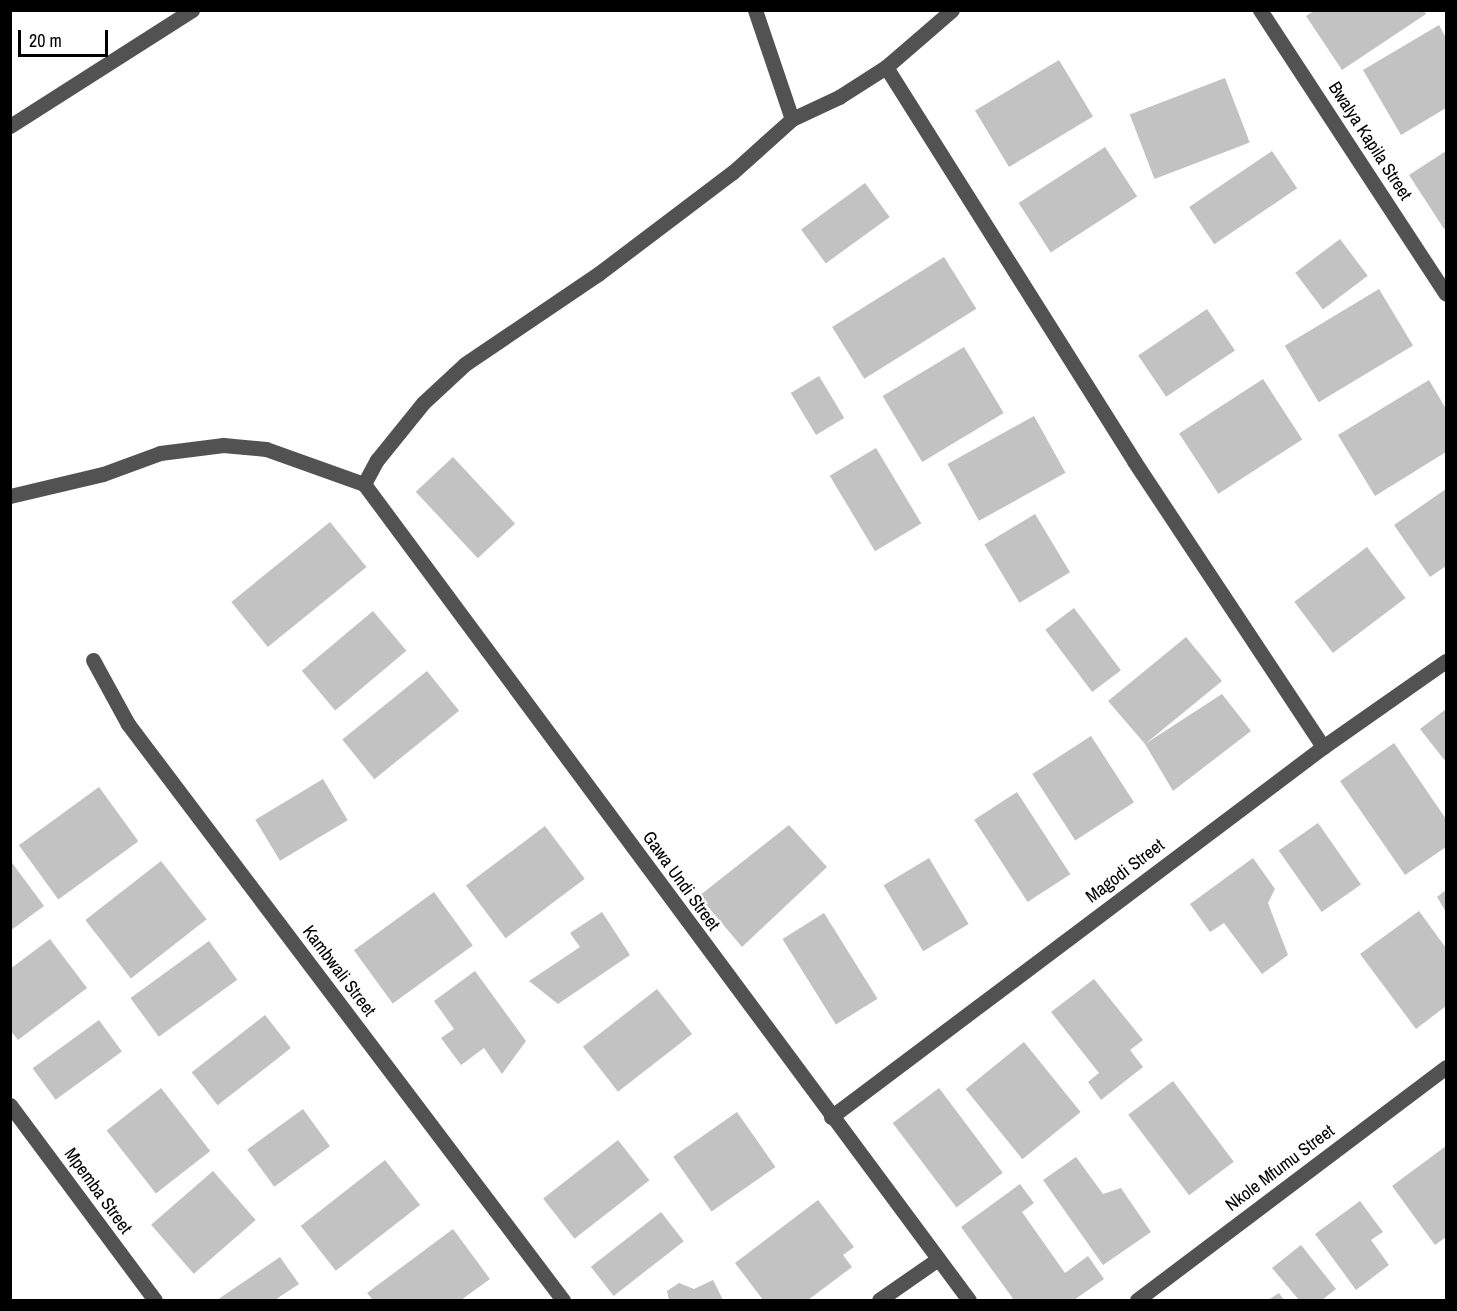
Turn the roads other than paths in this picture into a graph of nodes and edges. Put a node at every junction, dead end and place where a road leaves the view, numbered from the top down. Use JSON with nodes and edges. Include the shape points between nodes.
{"nodes":[{"id":1,"x":192,"y":10,"type":"edge"},
{"id":2,"x":755,"y":10,"type":"edge"},
{"id":3,"x":952,"y":10,"type":"edge"},
{"id":4,"x":1260,"y":10,"type":"edge"},
{"id":5,"x":886,"y":67,"type":"junction"},
{"id":6,"x":792,"y":119,"type":"junction"},
{"id":7,"x":10,"y":126,"type":"edge"},
{"id":8,"x":1446,"y":294,"type":"edge"},
{"id":9,"x":364,"y":483,"type":"junction"},
{"id":10,"x":10,"y":496,"type":"edge"},
{"id":11,"x":93,"y":660,"type":"dead end"},
{"id":12,"x":1446,"y":662,"type":"edge"},
{"id":13,"x":1323,"y":747,"type":"junction"},
{"id":14,"x":1446,"y":1067,"type":"edge"},
{"id":15,"x":10,"y":1105,"type":"edge"},
{"id":16,"x":831,"y":1117,"type":"junction"},
{"id":17,"x":938,"y":1259,"type":"junction"},
{"id":18,"x":155,"y":1300,"type":"edge"},
{"id":19,"x":563,"y":1300,"type":"edge"},
{"id":20,"x":879,"y":1300,"type":"edge"},
{"id":21,"x":969,"y":1300,"type":"edge"},
{"id":22,"x":1137,"y":1300,"type":"edge"}],
"edges":[{"from":1,"to":7,"type":"street"},
{"from":2,"to":6,"type":"street"},
{"from":3,"to":5,"type":"street"},
{"from":4,"to":8,"type":"street","name":"Bwalya Kapila Street"},
{"from":5,"to":6,"type":"street","via":[[839,97]]},
{"from":5,"to":13,"type":"street","via":[[1134,461]]},
{"from":6,"to":9,"type":"street","via":[[733,172],[598,274],[465,364],[423,403],[376,460]]},
{"from":9,"to":10,"type":"street","via":[[267,449],[223,445],[160,453],[103,474]]},
{"from":9,"to":16,"type":"street","name":"Gawa Undi Street"},
{"from":11,"to":19,"type":"street","name":"Kambwali Street","via":[[128,724]]},
{"from":12,"to":13,"type":"street","name":"Magodi Street"},
{"from":13,"to":16,"type":"street","name":"Magodi Street"},
{"from":14,"to":22,"type":"street","name":"Nkole Mfumu Street"},
{"from":15,"to":18,"type":"street","name":"Mpemba Street"},
{"from":16,"to":17,"type":"street","name":"Gawa Undi Street"},
{"from":17,"to":20,"type":"street"},
{"from":17,"to":21,"type":"street","name":"Gawa Undi Street"}]}
